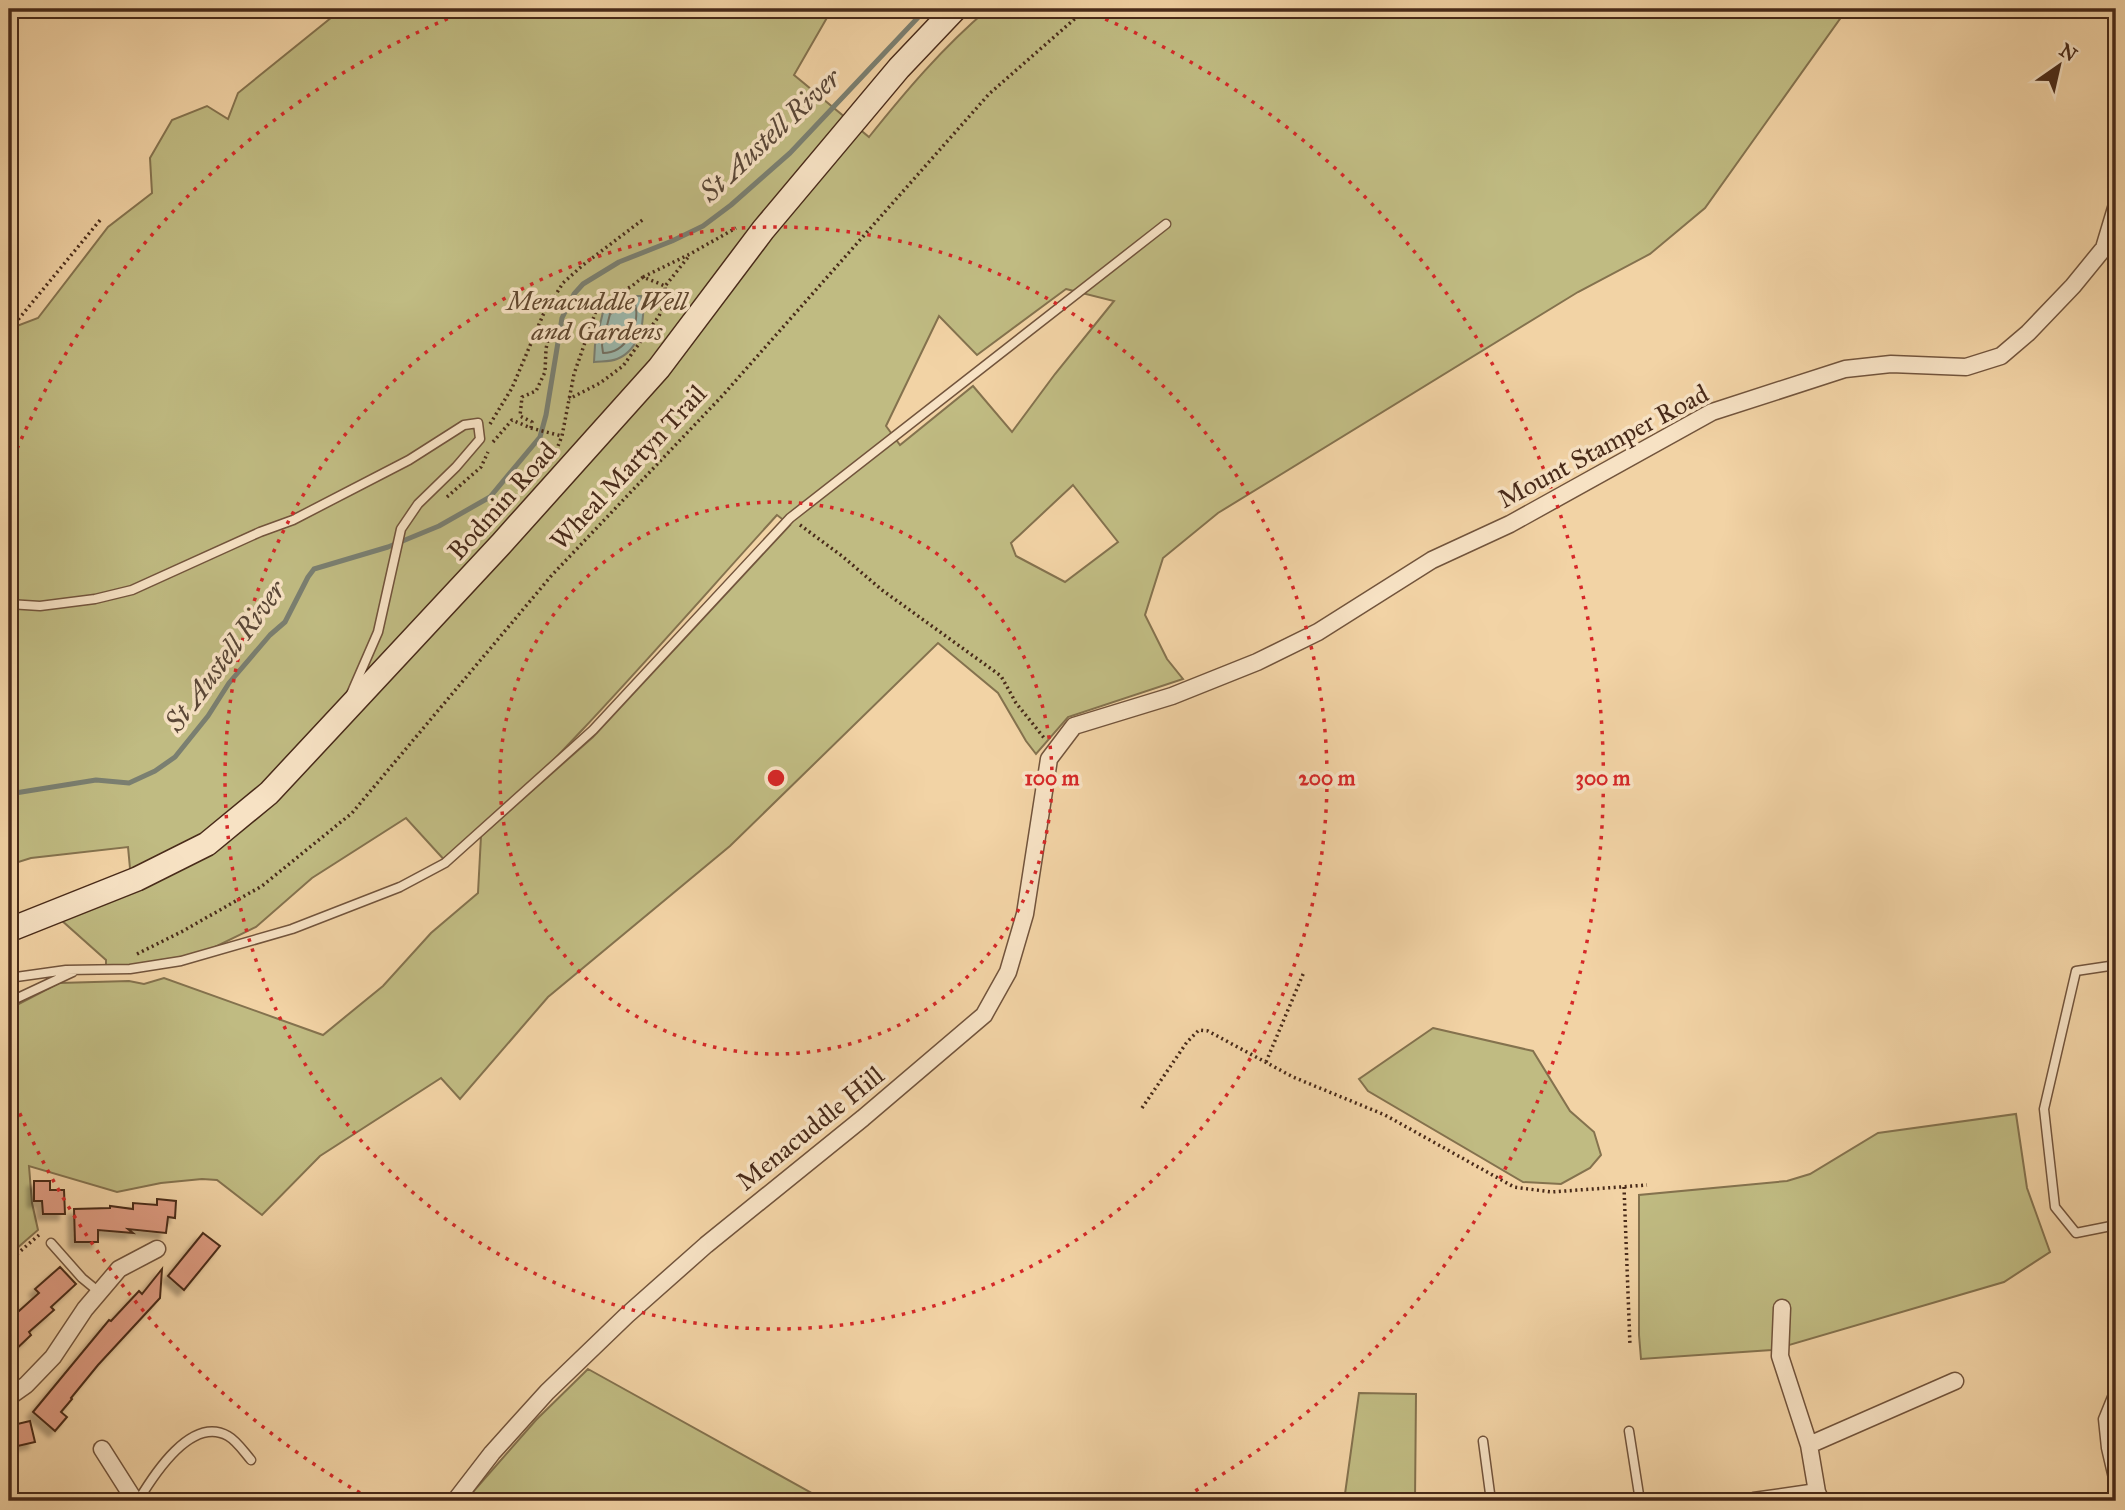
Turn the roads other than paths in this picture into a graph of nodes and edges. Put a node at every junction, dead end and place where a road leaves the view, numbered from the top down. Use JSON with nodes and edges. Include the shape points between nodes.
{"nodes":[{"id":1,"x":955,"y":9,"type":"edge"},
{"id":2,"x":2116,"y":208,"type":"edge"},
{"id":3,"x":1166,"y":224,"type":"dead end"},
{"id":4,"x":9,"y":604,"type":"edge"},
{"id":5,"x":341,"y":716,"type":"junction"},
{"id":6,"x":1074,"y":726,"type":"joint"},
{"id":7,"x":9,"y":930,"type":"edge"},
{"id":8,"x":2116,"y":965,"type":"edge"},
{"id":9,"x":76,"y":970,"type":"junction"},
{"id":10,"x":9,"y":978,"type":"edge"},
{"id":11,"x":9,"y":1002,"type":"edge"},
{"id":12,"x":2116,"y":1225,"type":"edge"},
{"id":13,"x":51,"y":1242,"type":"dead end"},
{"id":14,"x":157,"y":1250,"type":"dead end"},
{"id":15,"x":99,"y":1292,"type":"junction"},
{"id":16,"x":1782,"y":1308,"type":"dead end"},
{"id":17,"x":1955,"y":1381,"type":"dead end"},
{"id":18,"x":2116,"y":1387,"type":"edge"},
{"id":19,"x":9,"y":1397,"type":"edge"},
{"id":20,"x":1629,"y":1431,"type":"dead end"},
{"id":21,"x":1483,"y":1441,"type":"dead end"},
{"id":22,"x":1809,"y":1446,"type":"junction"},
{"id":23,"x":102,"y":1449,"type":"dead end"},
{"id":24,"x":251,"y":1460,"type":"dead end"},
{"id":25,"x":2116,"y":1491,"type":"edge"},
{"id":26,"x":1819,"y":1497,"type":"edge"},
{"id":27,"x":136,"y":1501,"type":"edge"},
{"id":28,"x":455,"y":1501,"type":"edge"},
{"id":29,"x":1491,"y":1501,"type":"edge"},
{"id":30,"x":1640,"y":1501,"type":"edge"},
{"id":31,"x":1754,"y":1501,"type":"edge"}],
"edges":[{"from":1,"to":5,"type":"main road","name":"Bodmin Road","via":[[899,68],[763,230],[659,368]]},
{"from":2,"to":6,"type":"street","name":"Mount Stamper Road","via":[[2104,248],[2074,286],[2001,356],[1966,367],[1891,364],[1845,369],[1712,412],[1510,524],[1433,559],[1318,632],[1172,696]]},
{"from":3,"to":9,"type":"lane","via":[[790,518],[593,730],[445,863],[400,887],[292,929],[181,961],[130,969]]},
{"from":4,"to":5,"type":"lane","via":[[40,606],[132,590],[293,520],[409,460],[464,425],[478,423],[480,439],[418,504],[401,529],[378,632]]},
{"from":5,"to":7,"type":"main road","name":"Bodmin Road","via":[[269,793],[207,844],[137,879]]},
{"from":6,"to":28,"type":"street","name":"Menacuddle Hill","via":[[1049,759],[1022,926],[1008,972],[984,1015],[627,1315],[547,1391]]},
{"from":8,"to":12,"type":"lane","via":[[2076,971],[2044,1109],[2055,1207],[2076,1233]]},
{"from":9,"to":10,"type":"lane"},
{"from":9,"to":11,"type":"lane"},
{"from":13,"to":15,"type":"lane"},
{"from":14,"to":15,"type":"street","via":[[119,1269]]},
{"from":15,"to":19,"type":"street","via":[[53,1357]]},
{"from":16,"to":22,"type":"street","via":[[1780,1356]]},
{"from":17,"to":22,"type":"street"},
{"from":18,"to":25,"type":"lane","via":[[2104,1419]]},
{"from":20,"to":30,"type":"lane"},
{"from":21,"to":29,"type":"lane"},
{"from":22,"to":26,"type":"street"},
{"from":23,"to":27,"type":"street"},
{"from":24,"to":27,"type":"lane","via":[[231,1438],[206,1432],[172,1453]]},
{"from":26,"to":31,"type":"street"}]}
